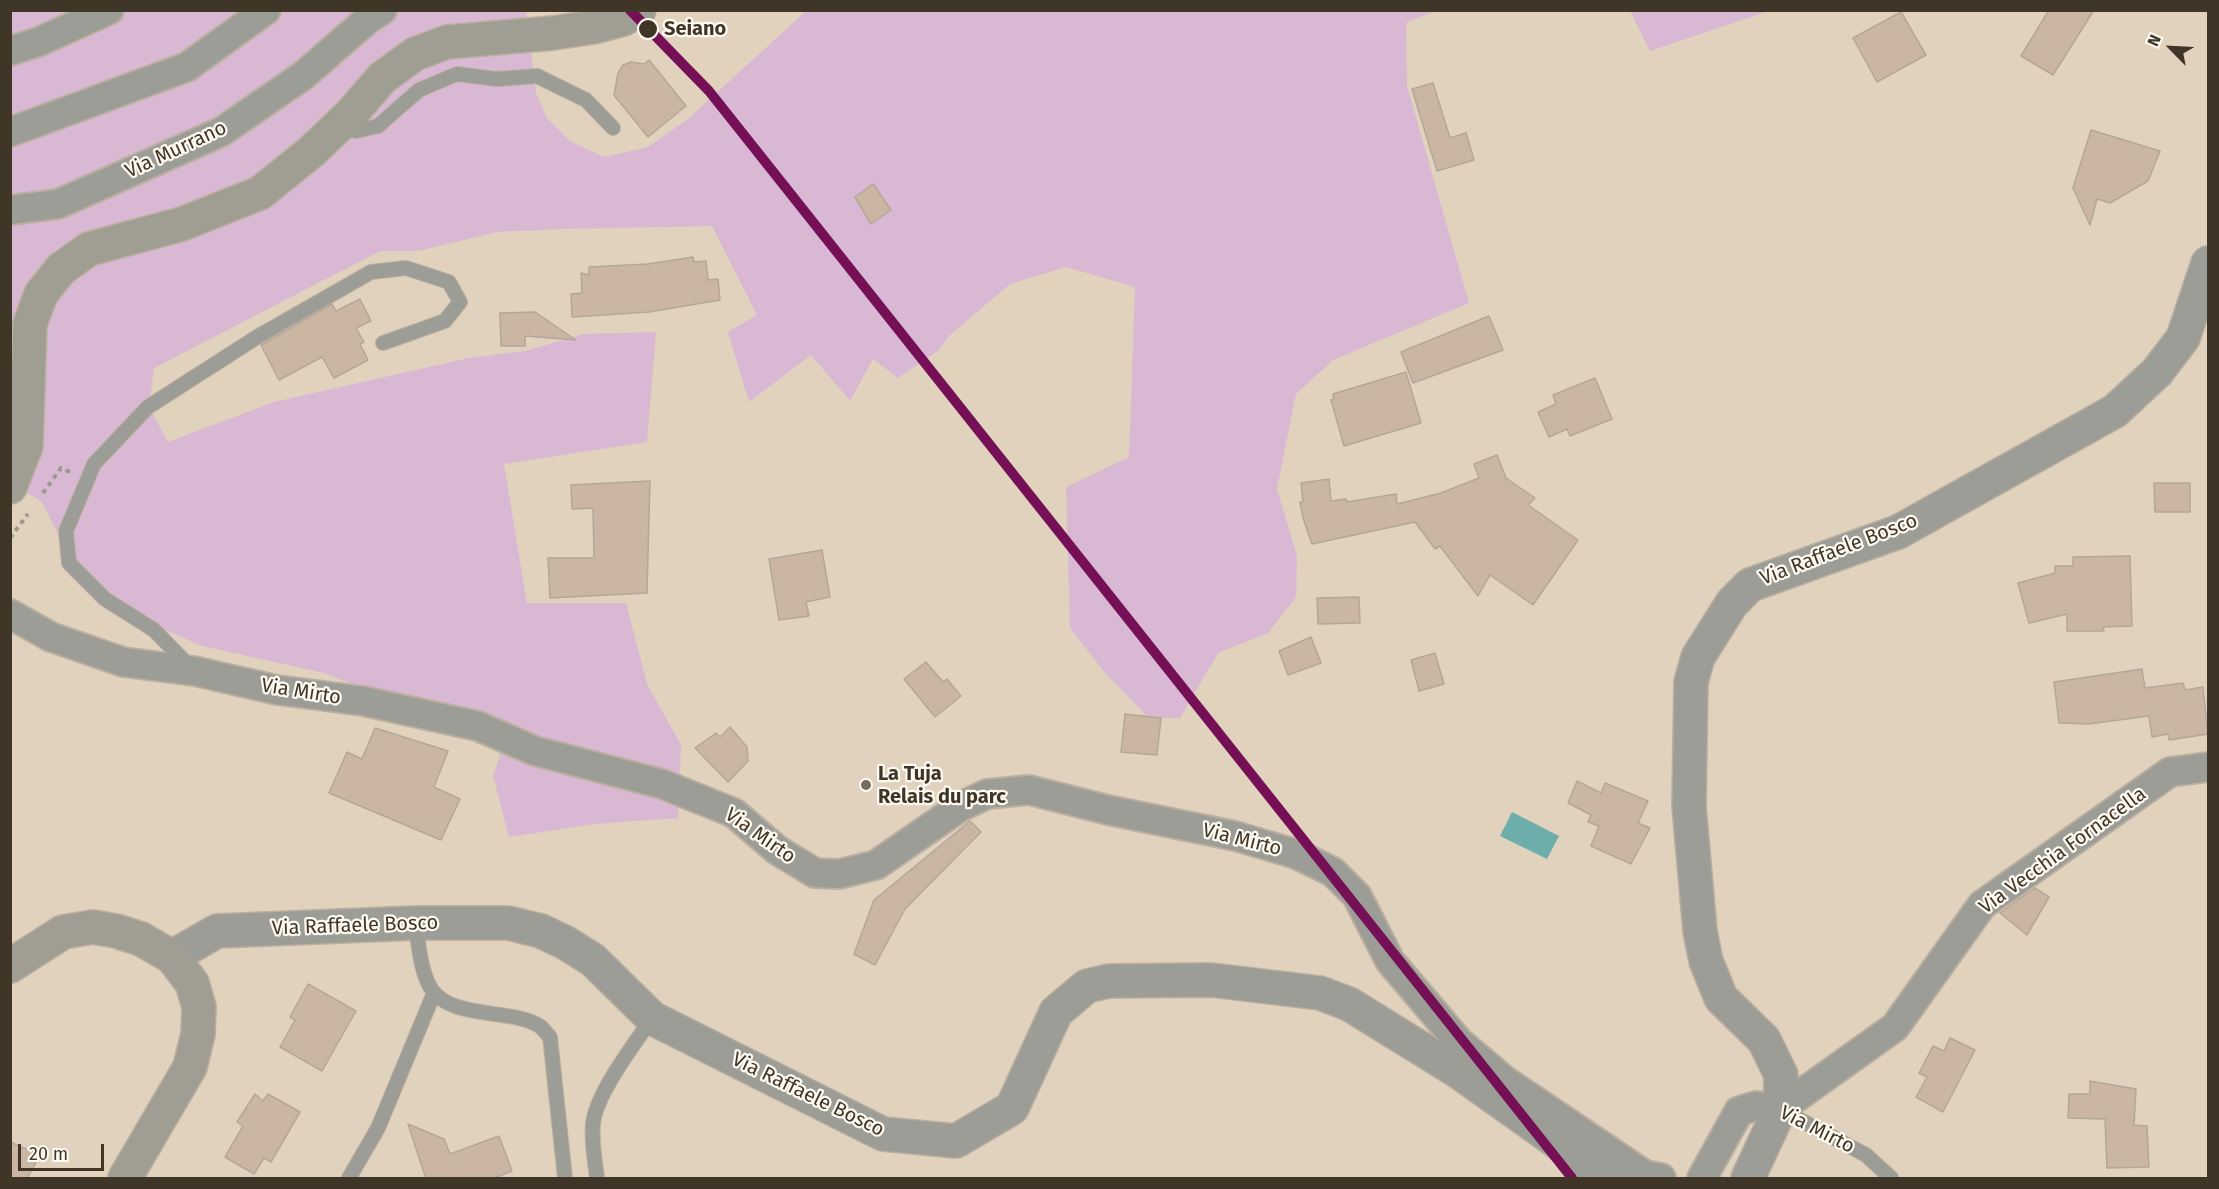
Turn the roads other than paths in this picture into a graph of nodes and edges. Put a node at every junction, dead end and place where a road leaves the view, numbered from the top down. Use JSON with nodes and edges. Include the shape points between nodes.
{"nodes":[{"id":1,"x":110,"y":10,"type":"edge"},
{"id":2,"x":266,"y":10,"type":"edge"},
{"id":3,"x":382,"y":10,"type":"edge"},
{"id":4,"x":639,"y":10,"type":"edge"},
{"id":5,"x":587,"y":19,"type":"edge"},
{"id":6,"x":10,"y":51,"type":"edge"},
{"id":7,"x":342,"y":122,"type":"junction"},
{"id":8,"x":613,"y":129,"type":"dead end"},
{"id":9,"x":10,"y":132,"type":"edge"},
{"id":10,"x":10,"y":210,"type":"edge"},
{"id":11,"x":2208,"y":263,"type":"edge"},
{"id":12,"x":383,"y":343,"type":"dead end"},
{"id":13,"x":20,"y":499,"type":"edge"},
{"id":14,"x":10,"y":614,"type":"edge"},
{"id":15,"x":194,"y":671,"type":"junction"},
{"id":16,"x":2208,"y":766,"type":"edge"},
{"id":17,"x":415,"y":923,"type":"junction"},
{"id":18,"x":172,"y":957,"type":"junction"},
{"id":19,"x":10,"y":966,"type":"edge"},
{"id":20,"x":434,"y":993,"type":"junction"},
{"id":21,"x":652,"y":1018,"type":"junction"},
{"id":22,"x":1780,"y":1109,"type":"junction"},
{"id":23,"x":125,"y":1179,"type":"edge"},
{"id":24,"x":349,"y":1179,"type":"edge"},
{"id":25,"x":565,"y":1179,"type":"edge"},
{"id":26,"x":597,"y":1179,"type":"edge"},
{"id":27,"x":1608,"y":1179,"type":"edge"},
{"id":28,"x":1661,"y":1179,"type":"edge"},
{"id":29,"x":1702,"y":1179,"type":"edge"},
{"id":30,"x":1748,"y":1179,"type":"edge"},
{"id":31,"x":1891,"y":1179,"type":"edge"}],
"edges":[{"from":1,"to":6,"type":"street"},
{"from":2,"to":9,"type":"street","via":[[187,67]]},
{"from":3,"to":10,"type":"street","name":"Via Murrano","via":[[304,75],[221,132],[58,204]]},
{"from":4,"to":5,"type":"main road","via":[[623,19]]},
{"from":5,"to":7,"type":"main road","via":[[553,33],[447,42],[415,54],[382,78]]},
{"from":7,"to":8,"type":"lane","via":[[356,131],[378,126],[419,90],[457,74],[497,79],[537,76],[586,100]]},
{"from":7,"to":13,"type":"main road","via":[[261,193],[183,224],[89,249],[61,269],[41,294],[30,324]]},
{"from":11,"to":22,"type":"street","name":"Via Raffaele Bosco","via":[[2183,338],[2157,372],[2115,411],[1898,532],[1749,585],[1732,603],[1698,657],[1691,682],[1689,806],[1700,931],[1706,961],[1722,998],[1764,1040],[1781,1075]]},
{"from":12,"to":15,"type":"lane","via":[[444,321],[460,302],[449,282],[406,268],[371,272],[148,407],[94,464],[66,531],[69,563],[105,599],[154,630]]},
{"from":14,"to":15,"type":"street","name":"Via Mirto","via":[[51,637],[123,662]]},
{"from":15,"to":28,"type":"street","name":"Via Mirto","via":[[277,690],[363,700],[477,726],[535,751],[662,784],[734,813],[777,850],[815,873],[838,874],[876,865],[960,807],[987,794],[1029,790],[1235,836],[1296,854],[1333,872],[1357,896],[1390,961],[1459,1042],[1504,1080],[1646,1175]]},
{"from":16,"to":22,"type":"street","name":"Via Vecchia Fornacella","via":[[2170,772],[1982,905],[1895,1027]]},
{"from":17,"to":18,"type":"street","name":"Via Raffaele Bosco","via":[[217,930]]},
{"from":17,"to":20,"type":"lane","via":[[427,979]]},
{"from":17,"to":21,"type":"street","name":"Via Raffaele Bosco","via":[[508,923],[541,931],[593,960]]},
{"from":18,"to":19,"type":"main road","via":[[141,939],[93,927],[63,932]]},
{"from":18,"to":23,"type":"main road","via":[[192,983],[199,1008],[198,1034],[190,1067]]},
{"from":20,"to":24,"type":"lane","via":[[378,1128]]},
{"from":20,"to":25,"type":"lane","via":[[450,1004],[470,1010],[532,1022],[550,1037]]},
{"from":21,"to":26,"type":"lane","via":[[596,1111],[593,1139]]},
{"from":21,"to":27,"type":"street","name":"Via Raffaele Bosco","via":[[883,1134],[956,1141],[1012,1108],[1056,1012],[1087,986],[1109,981],[1211,980],[1320,993],[1349,1004],[1459,1072]]},
{"from":22,"to":29,"type":"street","name":"Via Mirto","via":[[1756,1106],[1739,1111]]},
{"from":22,"to":30,"type":"street","name":"Via Raffaele Bosco"},
{"from":22,"to":31,"type":"lane","name":"Via Mirto","via":[[1866,1155]]}]}
